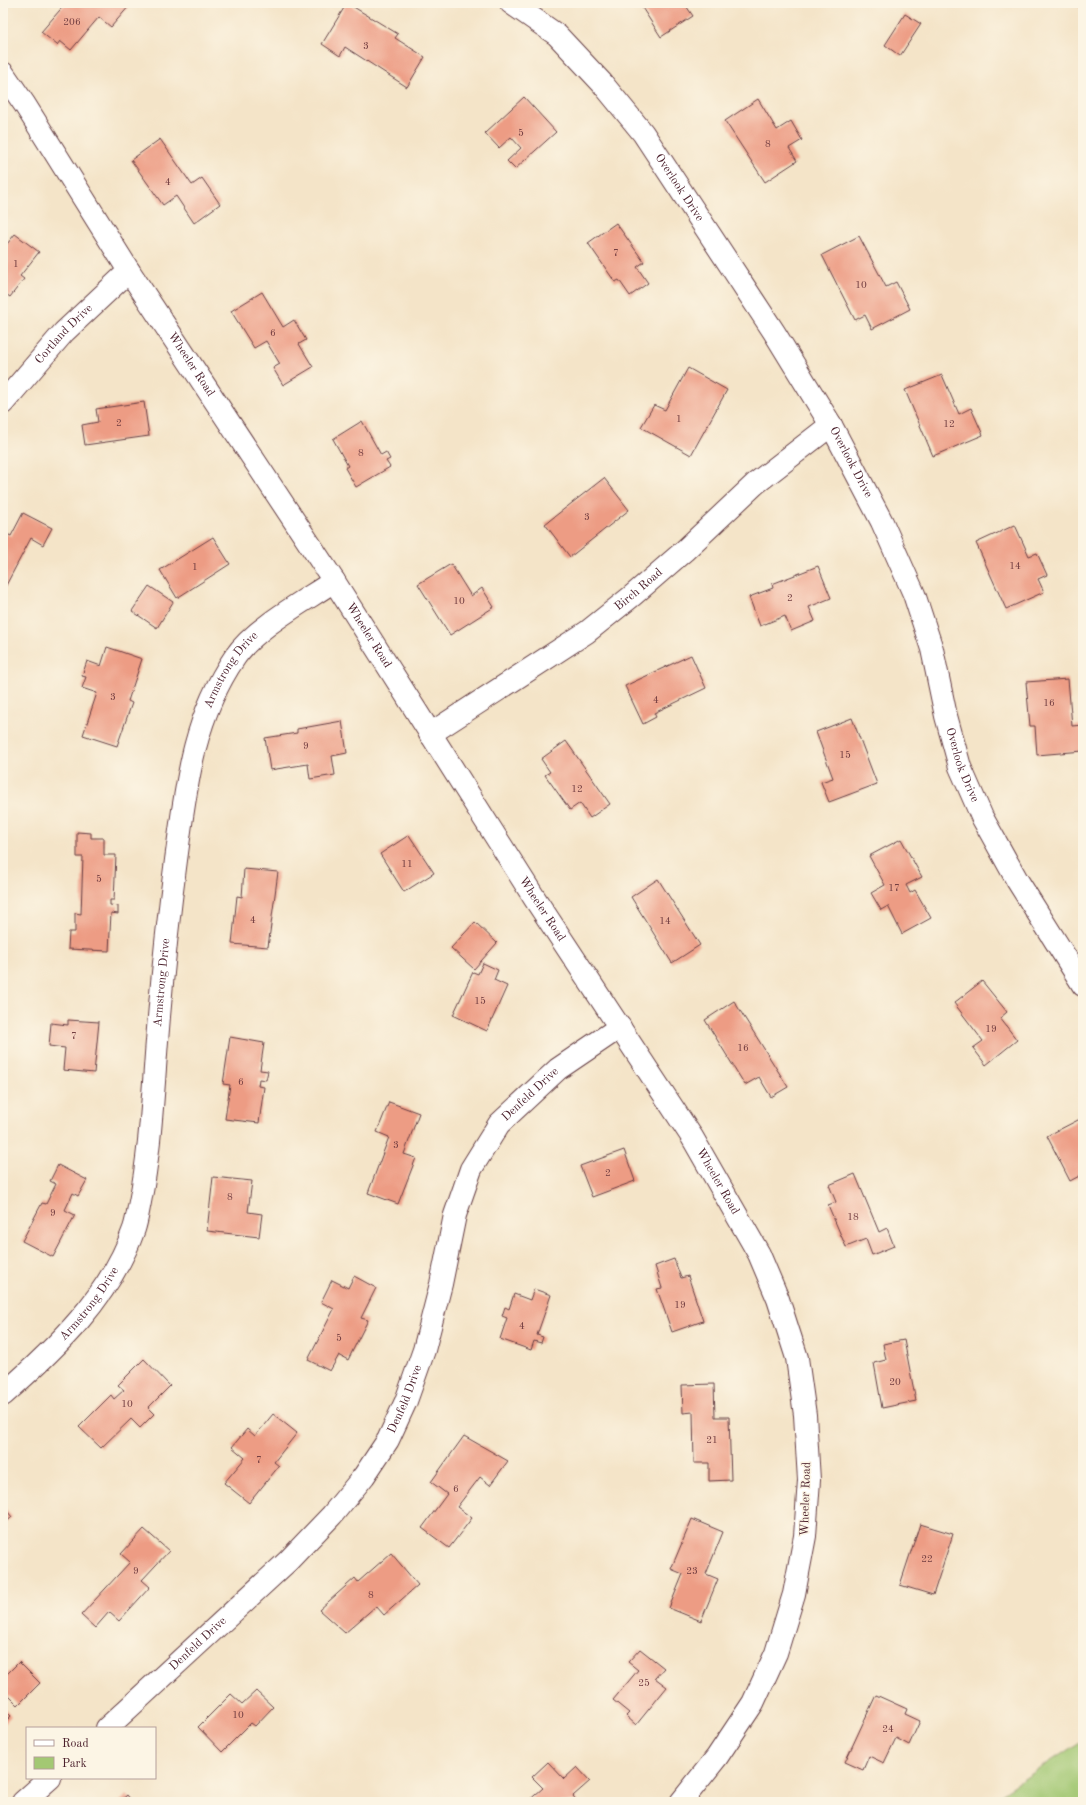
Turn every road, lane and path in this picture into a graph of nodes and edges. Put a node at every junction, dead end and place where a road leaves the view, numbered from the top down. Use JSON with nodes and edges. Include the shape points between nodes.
{"nodes":[{"id":1,"x":511,"y":3,"type":"edge"},
{"id":2,"x":3,"y":73,"type":"edge"},
{"id":3,"x":129,"y":271,"type":"junction"},
{"id":4,"x":3,"y":403,"type":"edge"},
{"id":5,"x":831,"y":425,"type":"junction"},
{"id":6,"x":334,"y":581,"type":"junction"},
{"id":7,"x":430,"y":734,"type":"junction"},
{"id":8,"x":1083,"y":985,"type":"edge"},
{"id":9,"x":620,"y":1027,"type":"junction"},
{"id":10,"x":3,"y":1395,"type":"edge"},
{"id":11,"x":107,"y":1727,"type":"edge"},
{"id":12,"x":49,"y":1779,"type":"edge"},
{"id":13,"x":23,"y":1802,"type":"edge"},
{"id":14,"x":681,"y":1802,"type":"edge"}],
"edges":[{"from":1,"to":5,"type":"street","name":"Overlook Drive","via":[[557,36],[602,83],[643,133]]},
{"from":2,"to":3,"type":"street","name":"Wheeler Road"},
{"from":3,"to":4,"type":"street","name":"Cortland Drive","via":[[64,332]]},
{"from":3,"to":6,"type":"street","name":"Wheeler Road"},
{"from":5,"to":7,"type":"street","name":"Birch Road","via":[[755,484],[684,551],[586,632]]},
{"from":5,"to":8,"type":"street","name":"Overlook Drive","via":[[882,522],[914,594],[932,649],[960,767],[982,817],[1016,880]]},
{"from":6,"to":7,"type":"street","name":"Wheeler Road"},
{"from":6,"to":10,"type":"street","name":"Armstrong Drive","via":[[260,630],[236,656],[210,698],[197,736],[186,784],[166,935],[150,1134],[134,1228],[112,1275],[91,1307],[67,1334]]},
{"from":7,"to":9,"type":"street","name":"Wheeler Road"},
{"from":9,"to":11,"type":"street","name":"Denfeld Drive","via":[[558,1069],[498,1124],[471,1169],[455,1215],[424,1350],[406,1401],[388,1440],[364,1476],[332,1515],[288,1561]]},
{"from":9,"to":14,"type":"street","name":"Wheeler Road","via":[[692,1137],[759,1254],[778,1300],[797,1358],[805,1415],[809,1480],[805,1536],[794,1594],[776,1653],[752,1704],[717,1757]]},
{"from":12,"to":13,"type":"street"}]}
